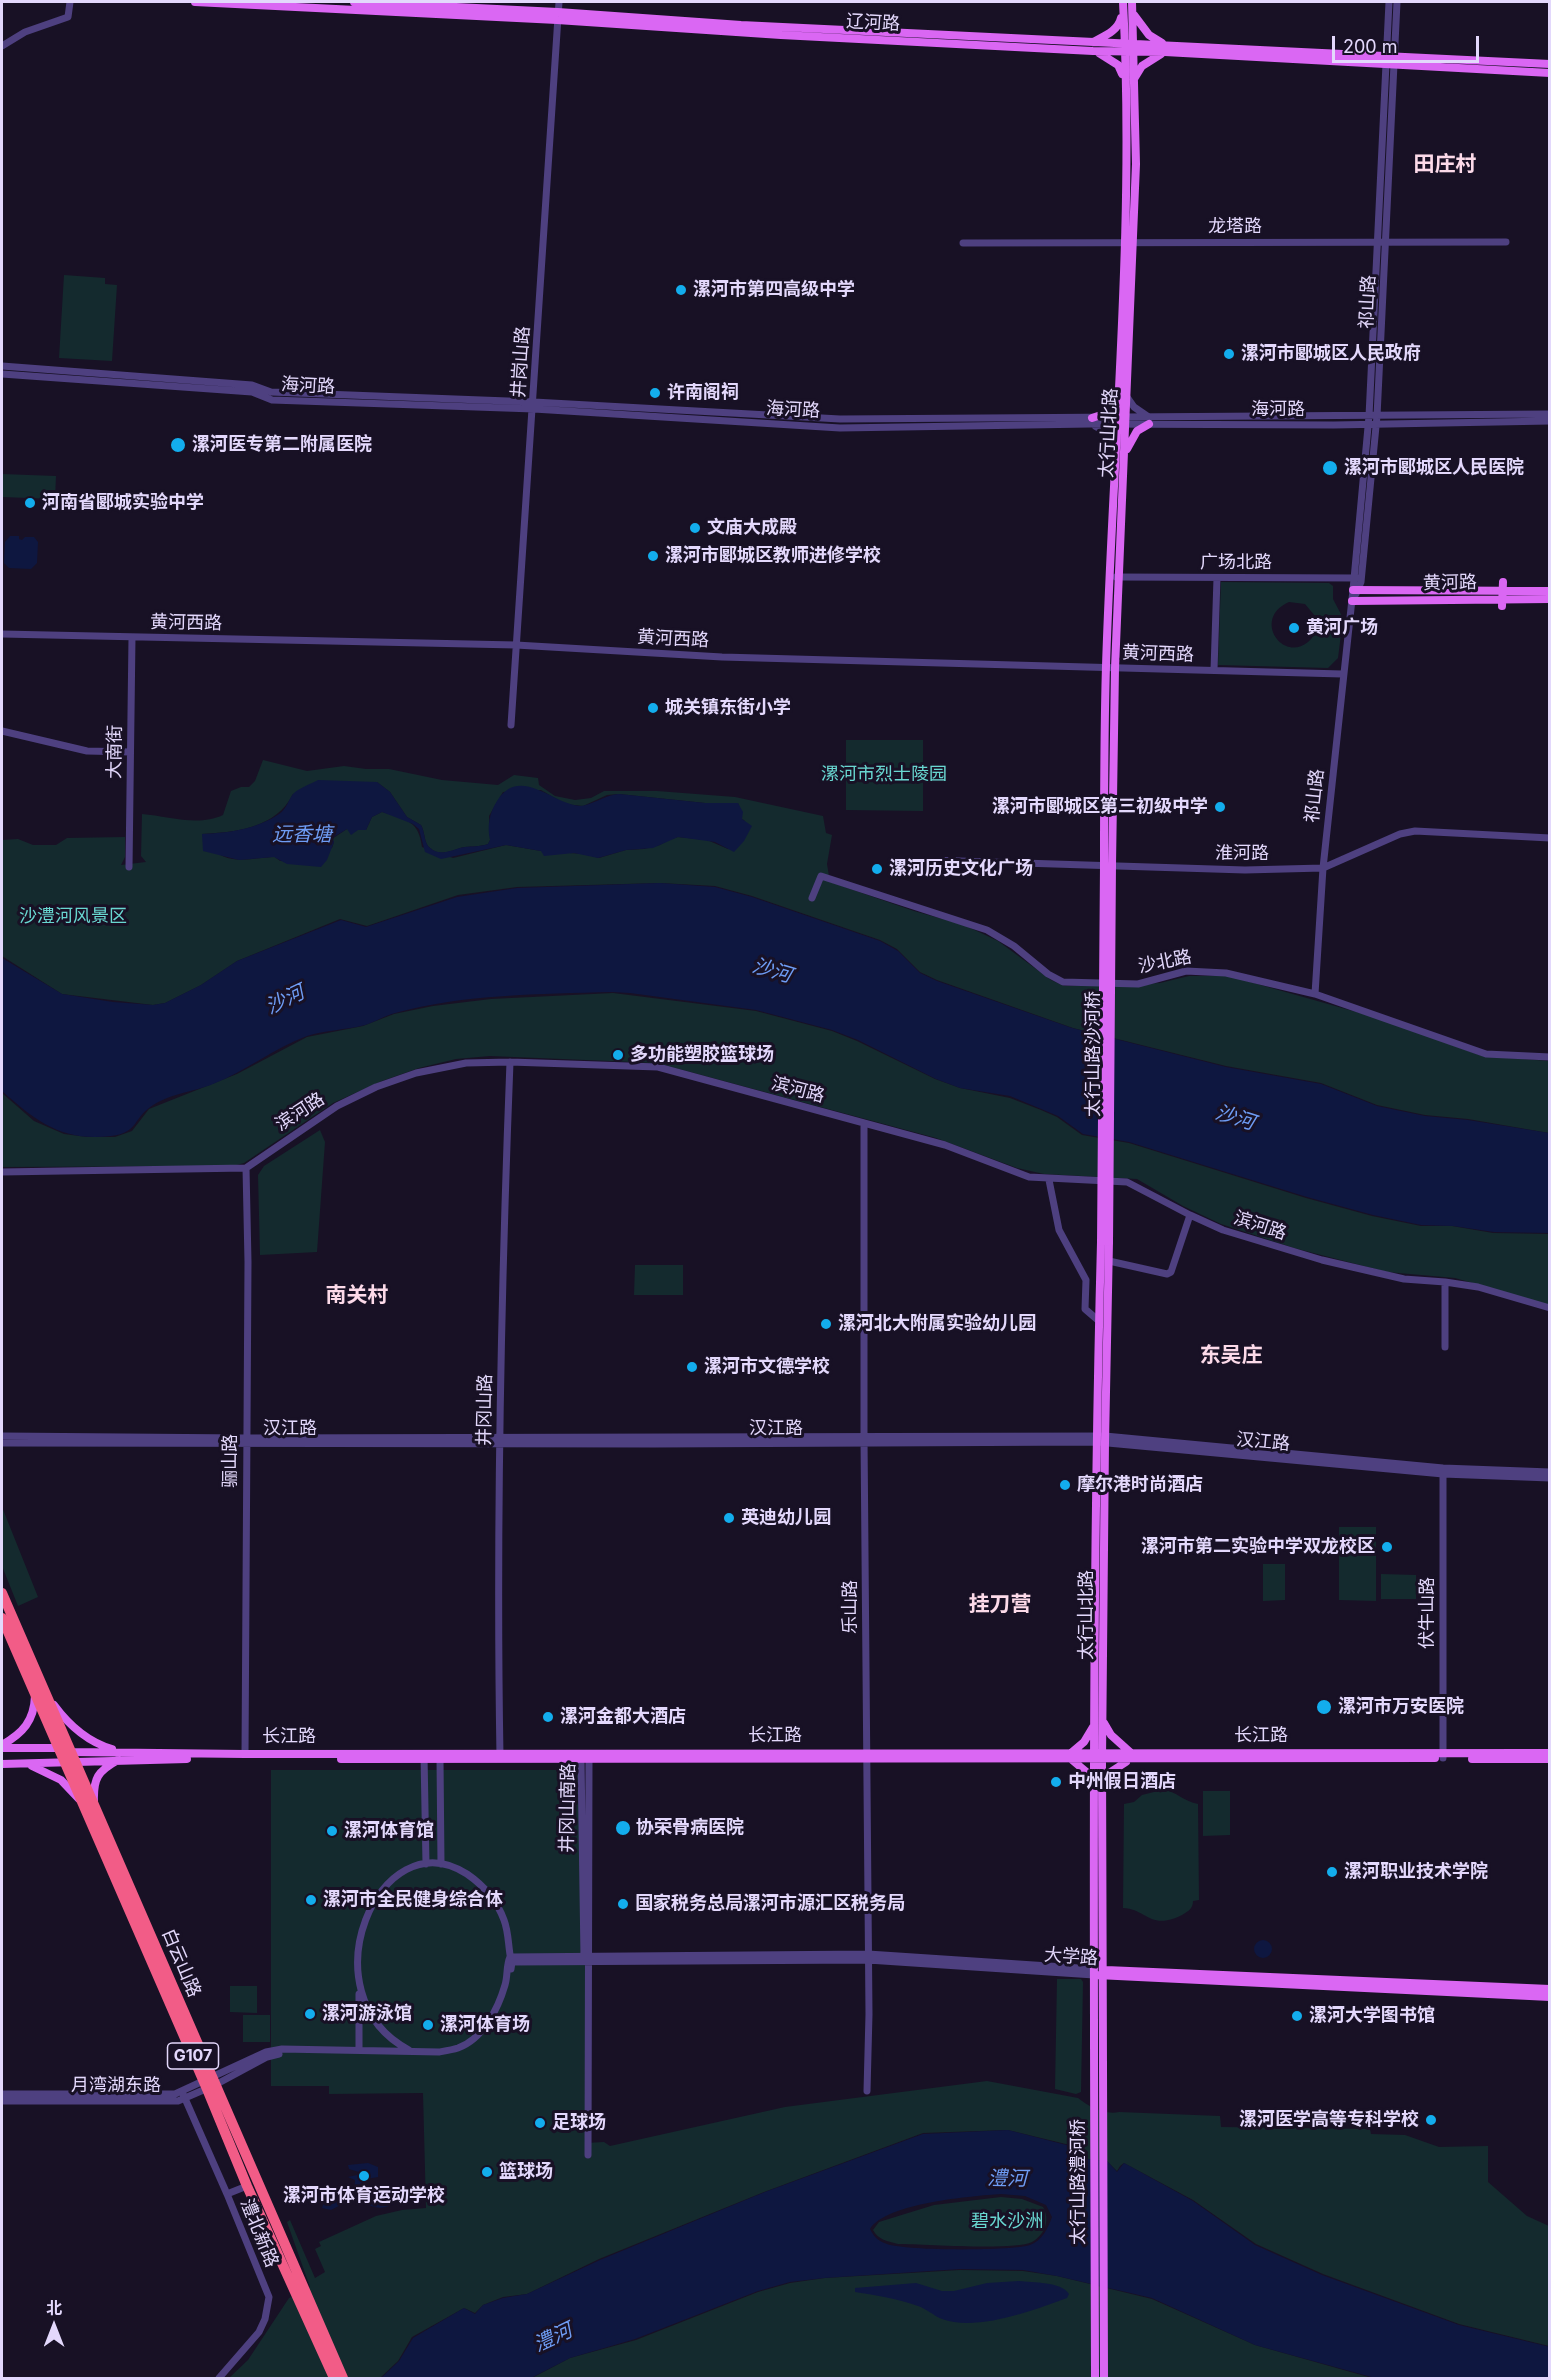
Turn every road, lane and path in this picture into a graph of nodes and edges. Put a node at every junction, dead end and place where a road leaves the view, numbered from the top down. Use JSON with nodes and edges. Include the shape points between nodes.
{"nodes":[{"id":1,"x":69,"y":2,"type":"edge"},
{"id":2,"x":195,"y":2,"type":"edge"},
{"id":3,"x":354,"y":2,"type":"edge"},
{"id":4,"x":559,"y":2,"type":"edge"},
{"id":5,"x":1123,"y":2,"type":"edge"},
{"id":6,"x":1132,"y":2,"type":"edge"},
{"id":7,"x":1389,"y":2,"type":"edge"},
{"id":8,"x":1397,"y":2,"type":"edge"},
{"id":9,"x":1128,"y":12,"type":"junction"},
{"id":10,"x":558,"y":16,"type":"junction"},
{"id":11,"x":2,"y":46,"type":"edge"},
{"id":12,"x":1094,"y":46,"type":"junction"},
{"id":13,"x":1129,"y":48,"type":"junction"},
{"id":14,"x":1165,"y":48,"type":"junction"},
{"id":15,"x":1390,"y":60,"type":"junction"},
{"id":16,"x":1550,"y":64,"type":"edge"},
{"id":17,"x":1504,"y":65,"type":"junction"},
{"id":18,"x":1550,"y":73,"type":"edge"},
{"id":19,"x":1130,"y":80,"type":"junction"},
{"id":20,"x":1129,"y":242,"type":"junction"},
{"id":21,"x":1506,"y":242,"type":"dead end"},
{"id":22,"x":963,"y":243,"type":"dead end"},
{"id":23,"x":1383,"y":243,"type":"junction"},
{"id":24,"x":2,"y":366,"type":"edge"},
{"id":25,"x":2,"y":374,"type":"edge"},
{"id":26,"x":1123,"y":396,"type":"junction"},
{"id":27,"x":534,"y":406,"type":"junction"},
{"id":28,"x":1550,"y":414,"type":"edge"},
{"id":29,"x":1373,"y":420,"type":"junction"},
{"id":30,"x":1091,"y":421,"type":"junction"},
{"id":31,"x":1122,"y":421,"type":"junction"},
{"id":32,"x":1149,"y":421,"type":"junction"},
{"id":33,"x":1550,"y":421,"type":"edge"},
{"id":34,"x":1121,"y":454,"type":"junction"},
{"id":35,"x":1114,"y":577,"type":"junction"},
{"id":36,"x":1217,"y":578,"type":"junction"},
{"id":37,"x":1358,"y":578,"type":"junction"},
{"id":38,"x":1355,"y":590,"type":"junction"},
{"id":39,"x":1550,"y":591,"type":"edge"},
{"id":40,"x":1502,"y":594,"type":"junction"},
{"id":41,"x":1550,"y":599,"type":"edge"},
{"id":42,"x":1352,"y":601,"type":"junction"},
{"id":43,"x":2,"y":634,"type":"edge"},
{"id":44,"x":132,"y":637,"type":"junction"},
{"id":45,"x":516,"y":645,"type":"junction"},
{"id":46,"x":1110,"y":668,"type":"junction"},
{"id":47,"x":1214,"y":670,"type":"junction"},
{"id":48,"x":1342,"y":674,"type":"junction"},
{"id":49,"x":511,"y":725,"type":"dead end"},
{"id":50,"x":2,"y":732,"type":"edge"},
{"id":51,"x":130,"y":752,"type":"junction"},
{"id":52,"x":1550,"y":838,"type":"edge"},
{"id":53,"x":927,"y":860,"type":"dead end"},
{"id":54,"x":1108,"y":865,"type":"junction"},
{"id":55,"x":129,"y":867,"type":"dead end"},
{"id":56,"x":1323,"y":868,"type":"junction"},
{"id":57,"x":812,"y":898,"type":"dead end"},
{"id":58,"x":1315,"y":994,"type":"junction"},
{"id":59,"x":1550,"y":1057,"type":"edge"},
{"id":60,"x":510,"y":1062,"type":"junction"},
{"id":61,"x":864,"y":1124,"type":"junction"},
{"id":62,"x":246,"y":1168,"type":"junction"},
{"id":63,"x":2,"y":1172,"type":"edge"},
{"id":64,"x":1049,"y":1180,"type":"junction"},
{"id":65,"x":1190,"y":1215,"type":"junction"},
{"id":66,"x":1105,"y":1242,"type":"junction"},
{"id":67,"x":1109,"y":1261,"type":"junction"},
{"id":68,"x":1445,"y":1282,"type":"junction"},
{"id":69,"x":1550,"y":1308,"type":"edge"},
{"id":70,"x":1099,"y":1321,"type":"junction"},
{"id":71,"x":1445,"y":1347,"type":"dead end"},
{"id":72,"x":2,"y":1437,"type":"edge"},
{"id":73,"x":1101,"y":1439,"type":"junction"},
{"id":74,"x":500,"y":1440,"type":"junction"},
{"id":75,"x":246,"y":1441,"type":"junction"},
{"id":76,"x":864,"y":1441,"type":"junction"},
{"id":77,"x":2,"y":1443,"type":"edge"},
{"id":78,"x":1443,"y":1471,"type":"junction"},
{"id":79,"x":1550,"y":1472,"type":"edge"},
{"id":80,"x":1550,"y":1478,"type":"edge"},
{"id":81,"x":2,"y":1593,"type":"edge"},
{"id":82,"x":2,"y":1618,"type":"edge"},
{"id":83,"x":40,"y":1694,"type":"junction"},
{"id":84,"x":1099,"y":1721,"type":"junction"},
{"id":85,"x":2,"y":1746,"type":"edge"},
{"id":86,"x":59,"y":1748,"type":"junction"},
{"id":87,"x":1550,"y":1753,"type":"edge"},
{"id":88,"x":245,"y":1754,"type":"junction"},
{"id":89,"x":120,"y":1756,"type":"junction"},
{"id":90,"x":424,"y":1756,"type":"junction"},
{"id":91,"x":500,"y":1756,"type":"junction"},
{"id":92,"x":867,"y":1756,"type":"junction"},
{"id":93,"x":1071,"y":1756,"type":"junction"},
{"id":94,"x":1099,"y":1756,"type":"junction"},
{"id":95,"x":1443,"y":1756,"type":"junction"},
{"id":96,"x":585,"y":1757,"type":"junction"},
{"id":97,"x":1131,"y":1757,"type":"junction"},
{"id":98,"x":71,"y":1759,"type":"junction"},
{"id":99,"x":440,"y":1759,"type":"junction"},
{"id":100,"x":1550,"y":1759,"type":"edge"},
{"id":101,"x":26,"y":1763,"type":"junction"},
{"id":102,"x":2,"y":1764,"type":"edge"},
{"id":103,"x":1099,"y":1786,"type":"junction"},
{"id":104,"x":88,"y":1803,"type":"junction"},
{"id":105,"x":426,"y":1864,"type":"junction"},
{"id":106,"x":441,"y":1864,"type":"junction"},
{"id":107,"x":868,"y":1957,"type":"junction"},
{"id":108,"x":511,"y":1959,"type":"junction"},
{"id":109,"x":588,"y":1959,"type":"junction"},
{"id":110,"x":1098,"y":1972,"type":"junction"},
{"id":111,"x":1098,"y":1987,"type":"junction"},
{"id":112,"x":359,"y":1989,"type":"junction"},
{"id":113,"x":1550,"y":1989,"type":"edge"},
{"id":114,"x":1550,"y":1997,"type":"edge"},
{"id":115,"x":358,"y":2050,"type":"junction"},
{"id":116,"x":411,"y":2051,"type":"junction"},
{"id":117,"x":214,"y":2081,"type":"junction"},
{"id":118,"x":867,"y":2091,"type":"dead end"},
{"id":119,"x":2,"y":2094,"type":"edge"},
{"id":120,"x":183,"y":2095,"type":"junction"},
{"id":121,"x":2,"y":2102,"type":"edge"},
{"id":122,"x":588,"y":2155,"type":"dead end"},
{"id":123,"x":248,"y":2186,"type":"junction"},
{"id":124,"x":227,"y":2194,"type":"junction"},
{"id":125,"x":326,"y":2348,"type":"junction"},
{"id":126,"x":219,"y":2379,"type":"edge"},
{"id":127,"x":334,"y":2379,"type":"edge"},
{"id":128,"x":343,"y":2379,"type":"edge"},
{"id":129,"x":1095,"y":2379,"type":"edge"},
{"id":130,"x":1104,"y":2379,"type":"edge"}],
"edges":[{"from":1,"to":11,"type":"street","via":[[68,16]]},
{"from":2,"to":10,"type":"main road","name":"辽河路"},
{"from":3,"to":10,"type":"main road","name":"辽河路"},
{"from":4,"to":10,"type":"street","name":"井岗山路"},
{"from":5,"to":9,"type":"main road","name":"太行山北路"},
{"from":6,"to":9,"type":"main road","name":"太行山北路"},
{"from":7,"to":15,"type":"street","name":"祁山路"},
{"from":8,"to":15,"type":"street","name":"祁山路"},
{"from":9,"to":12,"type":"main road"},
{"from":9,"to":13,"type":"main road","name":"太行山北路"},
{"from":9,"to":14,"type":"main road"},
{"from":10,"to":12,"type":"main road","name":"辽河路","via":[[781,35]]},
{"from":10,"to":27,"type":"street","name":"井岗山路"},
{"from":12,"to":13,"type":"main road","name":"辽河路"},
{"from":12,"to":19,"type":"main road"},
{"from":13,"to":14,"type":"main road","name":"辽河路"},
{"from":13,"to":19,"type":"main road","name":"太行山北路"},
{"from":14,"to":15,"type":"main road","name":"辽河路"},
{"from":14,"to":19,"type":"main road"},
{"from":15,"to":17,"type":"main road","name":"辽河路"},
{"from":15,"to":23,"type":"street","name":"祁山路"},
{"from":16,"to":17,"type":"main road","name":"辽河路"},
{"from":17,"to":18,"type":"main road","name":"辽河路"},
{"from":19,"to":20,"type":"main road","name":"太行山北路"},
{"from":20,"to":22,"type":"street","name":"龙塔路"},
{"from":20,"to":23,"type":"street","name":"龙塔路"},
{"from":20,"to":26,"type":"main road","name":"太行山北路"},
{"from":21,"to":23,"type":"street","name":"龙塔路"},
{"from":23,"to":29,"type":"street","name":"祁山路"},
{"from":24,"to":27,"type":"street","name":"海河路","via":[[252,385],[271,392]]},
{"from":25,"to":27,"type":"street","name":"海河路","via":[[252,392],[272,400]]},
{"from":26,"to":30,"type":"main road","via":[[1107,413]]},
{"from":26,"to":31,"type":"main road","name":"太行山北路"},
{"from":26,"to":32,"type":"street"},
{"from":27,"to":30,"type":"street","name":"海河路","via":[[840,419]]},
{"from":27,"to":45,"type":"street","name":"井岗山路"},
{"from":28,"to":29,"type":"street","name":"海河路"},
{"from":29,"to":32,"type":"street","name":"海河路"},
{"from":29,"to":33,"type":"street","name":"海河路"},
{"from":29,"to":37,"type":"street","name":"祁山路"},
{"from":30,"to":31,"type":"street","name":"海河路"},
{"from":30,"to":34,"type":"street","via":[[1110,437]]},
{"from":31,"to":32,"type":"street","name":"海河路"},
{"from":31,"to":34,"type":"main road","name":"太行山北路"},
{"from":32,"to":34,"type":"main road"},
{"from":34,"to":35,"type":"main road","name":"太行山北路"},
{"from":35,"to":36,"type":"street","name":"广场北路"},
{"from":35,"to":46,"type":"main road","name":"太行山北路"},
{"from":36,"to":37,"type":"street","name":"广场北路"},
{"from":36,"to":47,"type":"street"},
{"from":37,"to":38,"type":"street","name":"祁山路"},
{"from":38,"to":40,"type":"main road","name":"黄河路"},
{"from":38,"to":42,"type":"street","name":"祁山路"},
{"from":39,"to":40,"type":"main road","name":"黄河路"},
{"from":40,"to":41,"type":"main road","name":"黄河路"},
{"from":40,"to":42,"type":"main road","name":"黄河路"},
{"from":42,"to":48,"type":"street","name":"祁山路"},
{"from":43,"to":44,"type":"street","name":"黄河西路"},
{"from":44,"to":45,"type":"street","name":"黄河西路"},
{"from":44,"to":51,"type":"street","name":"大南街"},
{"from":45,"to":46,"type":"street","name":"黄河西路","via":[[722,657]]},
{"from":45,"to":49,"type":"street","name":"井岗山路"},
{"from":46,"to":47,"type":"street","name":"黄河西路"},
{"from":46,"to":54,"type":"main road","name":"太行山北路"},
{"from":47,"to":48,"type":"street","name":"黄河西路"},
{"from":48,"to":56,"type":"street","name":"祁山路"},
{"from":50,"to":51,"type":"street","via":[[87,751]]},
{"from":51,"to":55,"type":"street","name":"大南街"},
{"from":52,"to":56,"type":"street","name":"淮河路","via":[[1415,831]]},
{"from":53,"to":54,"type":"street","name":"淮河路"},
{"from":54,"to":56,"type":"street","name":"淮河路","via":[[1245,870]]},
{"from":54,"to":66,"type":"main road","name":"太行山路沙河桥","bridge":true},
{"from":56,"to":58,"type":"street","name":"祁山路"},
{"from":57,"to":58,"type":"street","name":"沙北路","via":[[821,876],[966,922],[1014,946],[1063,982],[1138,984],[1186,971],[1212,970]]},
{"from":58,"to":59,"type":"street","name":"沙北路","via":[[1486,1053]]},
{"from":60,"to":61,"type":"street","name":"滨河路","via":[[658,1067]]},
{"from":60,"to":62,"type":"street","name":"滨河路","via":[[466,1063],[416,1073],[376,1087],[337,1106]]},
{"from":60,"to":74,"type":"street","name":"井冈山路"},
{"from":61,"to":64,"type":"street","name":"滨河路"},
{"from":61,"to":76,"type":"street","name":"乐山路"},
{"from":62,"to":63,"type":"street"},
{"from":62,"to":75,"type":"street","name":"骊山路"},
{"from":64,"to":65,"type":"street","name":"滨河路","via":[[1127,1182]]},
{"from":64,"to":70,"type":"street","via":[[1059,1230],[1086,1280],[1085,1309]]},
{"from":65,"to":67,"type":"street","via":[[1171,1272]]},
{"from":65,"to":68,"type":"street","name":"滨河路","via":[[1223,1230],[1375,1274]]},
{"from":66,"to":67,"type":"main road","name":"太行山北路"},
{"from":66,"to":70,"type":"main road","name":"太行山北路"},
{"from":67,"to":73,"type":"main road","name":"太行山北路"},
{"from":68,"to":69,"type":"street","name":"滨河路","via":[[1478,1287]]},
{"from":68,"to":71,"type":"street"},
{"from":70,"to":73,"type":"main road","name":"太行山北路"},
{"from":72,"to":75,"type":"street","name":"汉江路"},
{"from":73,"to":76,"type":"street","name":"汉江路"},
{"from":73,"to":78,"type":"street","name":"汉江路"},
{"from":73,"to":84,"type":"main road","name":"太行山北路"},
{"from":74,"to":75,"type":"street","name":"汉江路"},
{"from":74,"to":76,"type":"street","name":"汉江路"},
{"from":74,"to":91,"type":"street","name":"井冈山路"},
{"from":75,"to":77,"type":"street","name":"汉江路"},
{"from":75,"to":88,"type":"street","name":"骊山路"},
{"from":76,"to":92,"type":"street","name":"乐山路"},
{"from":78,"to":79,"type":"street","name":"汉江路"},
{"from":78,"to":80,"type":"street","name":"汉江路"},
{"from":78,"to":95,"type":"street","name":"伏牛山路"},
{"from":81,"to":83,"type":"highway","name":"白云山路","number":"G107"},
{"from":82,"to":83,"type":"highway","name":"白云山路","number":"G107"},
{"from":83,"to":85,"type":"main road","via":[[26,1728]]},
{"from":83,"to":86,"type":"highway","name":"白云山路","number":"G107"},
{"from":83,"to":89,"type":"main road","via":[[80,1732]]},
{"from":83,"to":98,"type":"highway","name":"白云山路","number":"G107"},
{"from":84,"to":93,"type":"main road"},
{"from":84,"to":94,"type":"main road","name":"太行山北路"},
{"from":84,"to":97,"type":"main road"},
{"from":85,"to":86,"type":"main road"},
{"from":86,"to":98,"type":"highway","name":"白云山路","number":"G107"},
{"from":87,"to":95,"type":"main road","name":"长江路"},
{"from":88,"to":89,"type":"main road","name":"长江路"},
{"from":88,"to":90,"type":"main road","name":"长江路"},
{"from":89,"to":90,"type":"main road","name":"长江路"},
{"from":89,"to":98,"type":"main road","name":"长江路"},
{"from":89,"to":104,"type":"main road","via":[[98,1774]]},
{"from":90,"to":91,"type":"main road","name":"长江路"},
{"from":90,"to":99,"type":"main road","name":"长江路"},
{"from":90,"to":105,"type":"street"},
{"from":91,"to":96,"type":"main road","name":"长江路"},
{"from":91,"to":99,"type":"main road","name":"长江路"},
{"from":92,"to":93,"type":"main road","name":"长江路"},
{"from":92,"to":96,"type":"main road","name":"长江路"},
{"from":92,"to":107,"type":"street","name":"乐山路"},
{"from":93,"to":94,"type":"main road","name":"长江路"},
{"from":93,"to":103,"type":"main road"},
{"from":94,"to":97,"type":"main road","name":"长江路"},
{"from":94,"to":103,"type":"main road","name":"太行山北路"},
{"from":95,"to":97,"type":"main road","name":"长江路"},
{"from":95,"to":100,"type":"main road","name":"长江路"},
{"from":96,"to":109,"type":"street","name":"井冈山南路"},
{"from":97,"to":103,"type":"main road"},
{"from":98,"to":101,"type":"main road","name":"长江路"},
{"from":98,"to":104,"type":"highway","name":"白云山路","number":"G107"},
{"from":99,"to":106,"type":"street"},
{"from":101,"to":102,"type":"main road","name":"长江路"},
{"from":101,"to":104,"type":"main road","via":[[61,1780]]},
{"from":103,"to":110,"type":"main road","name":"太行山北路"},
{"from":104,"to":117,"type":"highway","name":"白云山路","number":"G107"},
{"from":105,"to":106,"type":"street"},
{"from":105,"to":112,"type":"street","via":[[400,1874],[377,1895],[358,1945]]},
{"from":106,"to":108,"type":"street","via":[[459,1869],[485,1888],[503,1918]]},
{"from":107,"to":109,"type":"street","name":"大学路"},
{"from":107,"to":110,"type":"street","name":"大学路"},
{"from":107,"to":118,"type":"street","name":"乐山路"},
{"from":108,"to":109,"type":"street","name":"大学路"},
{"from":108,"to":116,"type":"street","via":[[495,2012],[477,2036],[459,2048]]},
{"from":108,"to":117,"type":"street","via":[[508,1984],[497,2014],[461,2050],[441,2055],[280,2054]]},
{"from":109,"to":122,"type":"street","name":"井冈山南路"},
{"from":110,"to":111,"type":"main road","name":"太行山北路"},
{"from":110,"to":113,"type":"main road","name":"大学路"},
{"from":110,"to":114,"type":"main road","name":"大学路"},
{"from":111,"to":129,"type":"main road","name":"太行山路澧河桥"},
{"from":111,"to":130,"type":"main road","name":"太行山路澧河桥"},
{"from":112,"to":115,"type":"street"},
{"from":112,"to":116,"type":"street","via":[[376,2023]]},
{"from":115,"to":116,"type":"street"},
{"from":115,"to":117,"type":"street","via":[[266,2052]]},
{"from":117,"to":120,"type":"street","name":"月湾湖东路"},
{"from":117,"to":123,"type":"highway","name":"白云山路","number":"G107"},
{"from":117,"to":125,"type":"highway","name":"白云山路","number":"G107"},
{"from":119,"to":120,"type":"street","name":"月湾湖东路"},
{"from":120,"to":121,"type":"street","name":"月湾湖东路","via":[[178,2101]]},
{"from":120,"to":124,"type":"street","name":"澧北新路"},
{"from":123,"to":124,"type":"street"},
{"from":123,"to":125,"type":"highway","name":"白云山路","number":"G107"},
{"from":124,"to":126,"type":"street","name":"澧北新路","via":[[269,2297],[259,2332]]},
{"from":125,"to":127,"type":"highway","number":"G107"},
{"from":125,"to":128,"type":"highway","number":"G107"}]}
